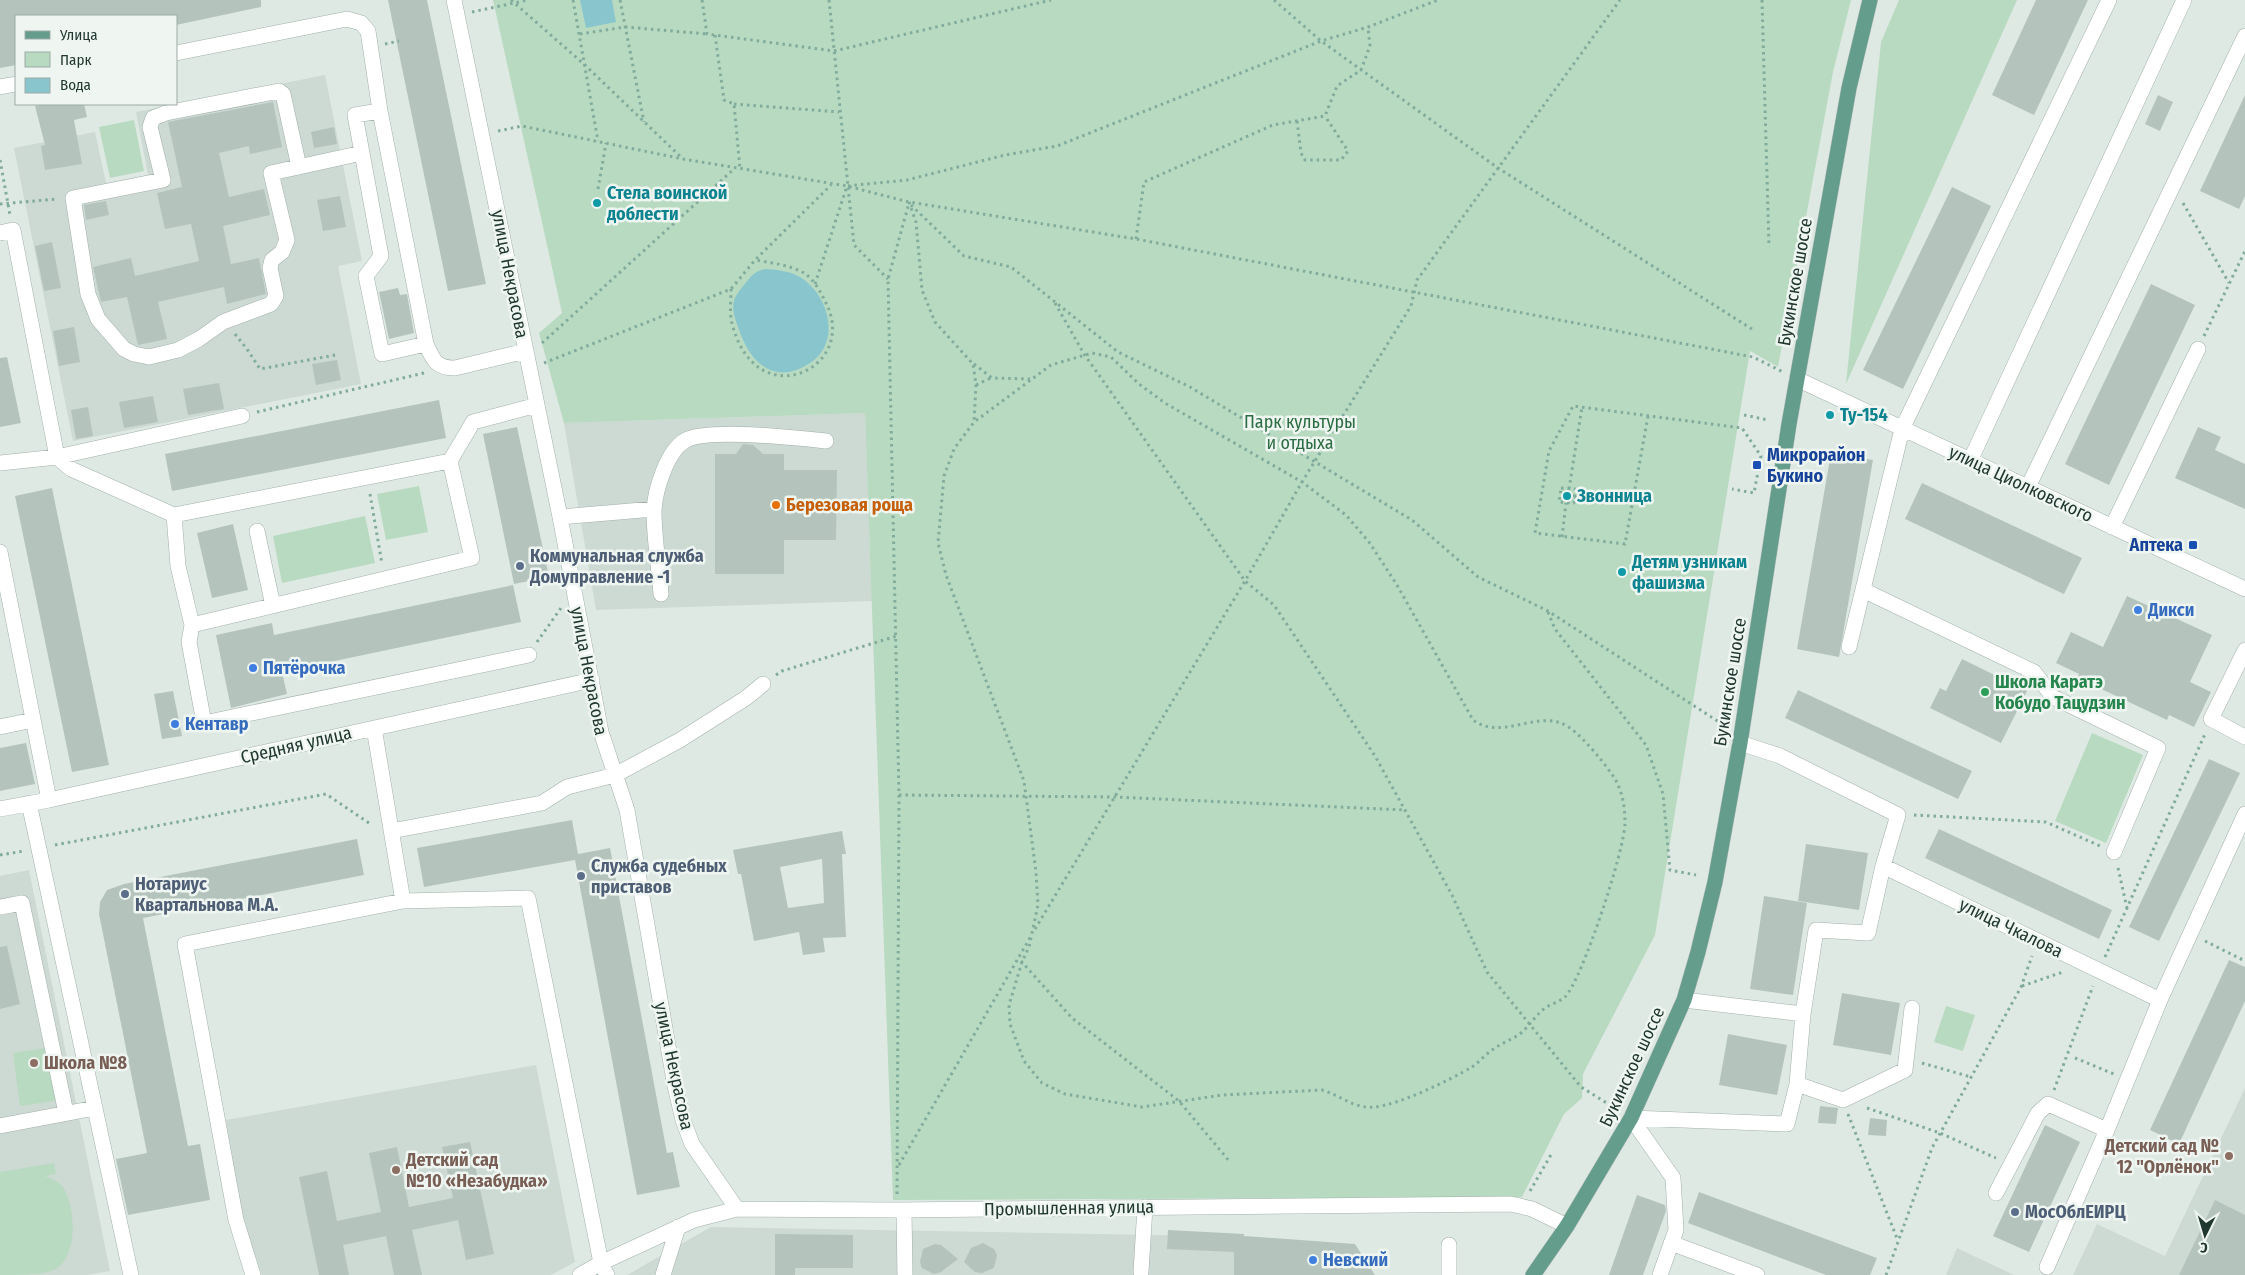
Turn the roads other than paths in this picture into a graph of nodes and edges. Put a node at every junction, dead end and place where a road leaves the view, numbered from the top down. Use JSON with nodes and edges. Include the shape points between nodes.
{"nodes":[{"id":1,"x":1870,"y":0,"type":"edge"},
{"id":2,"x":2109,"y":0,"type":"edge"},
{"id":3,"x":2184,"y":0,"type":"edge"},
{"id":4,"x":456,"y":8,"type":"edge"},
{"id":5,"x":2245,"y":36,"type":"edge"},
{"id":6,"x":178,"y":52,"type":"edge"},
{"id":7,"x":15,"y":84,"type":"edge"},
{"id":8,"x":0,"y":87,"type":"edge"},
{"id":9,"x":380,"y":111,"type":"junction"},
{"id":10,"x":362,"y":153,"type":"junction"},
{"id":11,"x":299,"y":167,"type":"junction"},
{"id":12,"x":6,"y":231,"type":"edge"},
{"id":13,"x":426,"y":344,"type":"junction"},
{"id":14,"x":2198,"y":349,"type":"road end"},
{"id":15,"x":531,"y":350,"type":"junction"},
{"id":16,"x":1797,"y":379,"type":"junction"},
{"id":17,"x":537,"y":405,"type":"junction"},
{"id":18,"x":242,"y":416,"type":"road end"},
{"id":19,"x":1902,"y":429,"type":"junction"},
{"id":20,"x":826,"y":440,"type":"dead end"},
{"id":21,"x":56,"y":456,"type":"junction"},
{"id":22,"x":450,"y":461,"type":"junction"},
{"id":23,"x":1970,"y":461,"type":"junction"},
{"id":24,"x":0,"y":463,"type":"edge"},
{"id":25,"x":2028,"y":488,"type":"junction"},
{"id":26,"x":654,"y":510,"type":"junction"},
{"id":27,"x":174,"y":515,"type":"junction"},
{"id":28,"x":560,"y":517,"type":"junction"},
{"id":29,"x":2112,"y":527,"type":"junction"},
{"id":30,"x":257,"y":531,"type":"dead end"},
{"id":31,"x":0,"y":552,"type":"edge"},
{"id":32,"x":2245,"y":589,"type":"edge"},
{"id":33,"x":1863,"y":590,"type":"junction"},
{"id":34,"x":661,"y":594,"type":"dead end"},
{"id":35,"x":273,"y":606,"type":"junction"},
{"id":36,"x":192,"y":625,"type":"junction"},
{"id":37,"x":1849,"y":647,"type":"dead end"},
{"id":38,"x":2245,"y":650,"type":"edge"},
{"id":39,"x":528,"y":655,"type":"road end"},
{"id":40,"x":592,"y":680,"type":"junction"},
{"id":41,"x":762,"y":684,"type":"road end"},
{"id":42,"x":33,"y":720,"type":"junction"},
{"id":43,"x":0,"y":727,"type":"edge"},
{"id":44,"x":374,"y":728,"type":"junction"},
{"id":45,"x":2245,"y":737,"type":"edge"},
{"id":46,"x":1740,"y":743,"type":"junction"},
{"id":47,"x":615,"y":775,"type":"junction"},
{"id":48,"x":49,"y":800,"type":"junction"},
{"id":49,"x":30,"y":803,"type":"junction"},
{"id":50,"x":0,"y":809,"type":"edge"},
{"id":51,"x":2245,"y":814,"type":"edge"},
{"id":52,"x":392,"y":834,"type":"junction"},
{"id":53,"x":2114,"y":852,"type":"road end"},
{"id":54,"x":1883,"y":866,"type":"junction"},
{"id":55,"x":403,"y":901,"type":"junction"},
{"id":56,"x":0,"y":907,"type":"edge"},
{"id":57,"x":1684,"y":1000,"type":"junction"},
{"id":58,"x":2160,"y":1000,"type":"junction"},
{"id":59,"x":1912,"y":1008,"type":"dead end"},
{"id":60,"x":1803,"y":1014,"type":"junction"},
{"id":61,"x":1797,"y":1084,"type":"junction"},
{"id":62,"x":95,"y":1108,"type":"junction"},
{"id":63,"x":66,"y":1113,"type":"junction"},
{"id":64,"x":1631,"y":1118,"type":"junction"},
{"id":65,"x":0,"y":1126,"type":"edge"},
{"id":66,"x":2107,"y":1130,"type":"junction"},
{"id":67,"x":1996,"y":1193,"type":"dead end"},
{"id":68,"x":1145,"y":1207,"type":"junction"},
{"id":69,"x":737,"y":1209,"type":"junction"},
{"id":70,"x":900,"y":1210,"type":"junction"},
{"id":71,"x":1567,"y":1226,"type":"junction"},
{"id":72,"x":678,"y":1227,"type":"junction"},
{"id":73,"x":1671,"y":1243,"type":"junction"},
{"id":74,"x":1449,"y":1245,"type":"dead end"},
{"id":75,"x":2047,"y":1267,"type":"dead end"},
{"id":76,"x":604,"y":1269,"type":"edge"},
{"id":77,"x":1141,"y":1272,"type":"dead end"},
{"id":78,"x":131,"y":1275,"type":"edge"},
{"id":79,"x":253,"y":1275,"type":"edge"},
{"id":80,"x":580,"y":1275,"type":"edge"},
{"id":81,"x":663,"y":1275,"type":"edge"},
{"id":82,"x":905,"y":1275,"type":"edge"},
{"id":83,"x":1448,"y":1275,"type":"edge"},
{"id":84,"x":1533,"y":1275,"type":"edge"},
{"id":85,"x":1660,"y":1275,"type":"edge"},
{"id":86,"x":1757,"y":1275,"type":"edge"}],
"edges":[{"from":1,"to":16,"type":"main road","name":"Букинское шоссе","via":[[1849,88]]},
{"from":2,"to":19,"type":"street"},
{"from":3,"to":23,"type":"street"},
{"from":4,"to":15,"type":"street","name":"улица Некрасова"},
{"from":5,"to":25,"type":"street"},
{"from":6,"to":9,"type":"street","via":[[347,19],[361,23],[368,32]]},
{"from":7,"to":8,"type":"street"},
{"from":9,"to":10,"type":"street","via":[[355,115]]},
{"from":9,"to":13,"type":"street"},
{"from":10,"to":11,"type":"street"},
{"from":10,"to":13,"type":"street","via":[[381,256],[366,276],[382,354]]},
{"from":11,"to":11,"type":"street","via":[[271,173],[287,240],[282,252],[272,260],[270,268],[276,296],[271,304],[223,322],[199,340],[178,350],[142,357],[124,349],[98,319],[88,294],[73,198],[163,180],[150,127],[153,118],[279,91],[283,94]]},
{"from":12,"to":21,"type":"street"},
{"from":13,"to":15,"type":"street","via":[[434,363],[444,368]]},
{"from":14,"to":29,"type":"street"},
{"from":15,"to":17,"type":"street","name":"улица Некрасова","via":[[529,366]]},
{"from":16,"to":19,"type":"street","name":"улица Циолковского"},
{"from":16,"to":46,"type":"main road","name":"Букинское шоссе"},
{"from":17,"to":22,"type":"street","via":[[472,422]]},
{"from":17,"to":28,"type":"street","name":"улица Некрасова"},
{"from":18,"to":21,"type":"street"},
{"from":19,"to":23,"type":"street","name":"улица Циолковского"},
{"from":19,"to":33,"type":"street"},
{"from":20,"to":26,"type":"street","via":[[747,435],[687,439],[674,450],[661,477]]},
{"from":21,"to":24,"type":"street"},
{"from":21,"to":27,"type":"street","via":[[70,470]]},
{"from":22,"to":27,"type":"street"},
{"from":22,"to":35,"type":"street","via":[[472,558]]},
{"from":23,"to":25,"type":"street","name":"улица Циолковского"},
{"from":25,"to":29,"type":"street","name":"улица Циолковского"},
{"from":26,"to":28,"type":"street"},
{"from":26,"to":34,"type":"street"},
{"from":27,"to":36,"type":"street","via":[[178,566]]},
{"from":28,"to":40,"type":"street","name":"улица Некрасова"},
{"from":29,"to":32,"type":"street","name":"улица Циолковского"},
{"from":30,"to":35,"type":"street"},
{"from":31,"to":42,"type":"street"},
{"from":33,"to":37,"type":"street"},
{"from":33,"to":53,"type":"street","via":[[2034,672],[2052,696],[2158,748]]},
{"from":35,"to":36,"type":"street"},
{"from":36,"to":39,"type":"street","via":[[189,642],[204,723]]},
{"from":38,"to":45,"type":"street","via":[[2211,719]]},
{"from":40,"to":44,"type":"street","name":"Средняя улица"},
{"from":40,"to":47,"type":"street","name":"улица Некрасова","via":[[601,732]]},
{"from":41,"to":47,"type":"street","via":[[746,698],[680,740]]},
{"from":42,"to":43,"type":"street"},
{"from":42,"to":48,"type":"street"},
{"from":44,"to":48,"type":"street","name":"Средняя улица"},
{"from":44,"to":52,"type":"street"},
{"from":46,"to":54,"type":"street","via":[[1780,756],[1898,814]]},
{"from":46,"to":57,"type":"main road","name":"Букинское шоссе","via":[[1715,882]]},
{"from":47,"to":52,"type":"street","via":[[567,787],[542,803]]},
{"from":47,"to":69,"type":"street","name":"улица Некрасова","via":[[627,810],[674,1086],[683,1120],[695,1150]]},
{"from":48,"to":49,"type":"street","name":"Средняя улица"},
{"from":49,"to":50,"type":"street","name":"Средняя улица"},
{"from":49,"to":62,"type":"street"},
{"from":51,"to":58,"type":"street"},
{"from":52,"to":55,"type":"street"},
{"from":54,"to":58,"type":"street","name":"улица Чкалова"},
{"from":54,"to":60,"type":"street","via":[[1868,933],[1816,930]]},
{"from":55,"to":76,"type":"street","via":[[528,898]]},
{"from":55,"to":79,"type":"street","via":[[185,944],[236,1220]]},
{"from":56,"to":63,"type":"street","via":[[22,903]]},
{"from":57,"to":60,"type":"street"},
{"from":57,"to":64,"type":"main road","name":"Букинское шоссе"},
{"from":58,"to":66,"type":"street"},
{"from":59,"to":61,"type":"street","via":[[1905,1070],[1843,1100]]},
{"from":60,"to":61,"type":"street"},
{"from":61,"to":64,"type":"street","via":[[1787,1124]]},
{"from":62,"to":63,"type":"street"},
{"from":62,"to":78,"type":"street"},
{"from":63,"to":65,"type":"street"},
{"from":64,"to":71,"type":"main road","name":"Букинское шоссе"},
{"from":64,"to":73,"type":"street","via":[[1673,1178],[1676,1230]]},
{"from":66,"to":67,"type":"street","via":[[2048,1104],[2038,1113]]},
{"from":66,"to":75,"type":"street"},
{"from":68,"to":70,"type":"street","name":"Промышленная улица"},
{"from":68,"to":71,"type":"street","name":"Промышленная улица","via":[[1501,1204],[1532,1209]]},
{"from":68,"to":77,"type":"street"},
{"from":69,"to":70,"type":"street","name":"Промышленная улица"},
{"from":69,"to":72,"type":"street","name":"Промышленная улица"},
{"from":70,"to":82,"type":"street"},
{"from":71,"to":84,"type":"main road","name":"Букинское шоссе"},
{"from":72,"to":76,"type":"street","name":"Промышленная улица"},
{"from":72,"to":81,"type":"street"},
{"from":73,"to":85,"type":"street"},
{"from":73,"to":86,"type":"street"},
{"from":74,"to":83,"type":"street"},
{"from":76,"to":80,"type":"street","name":"Промышленная улица"}]}
